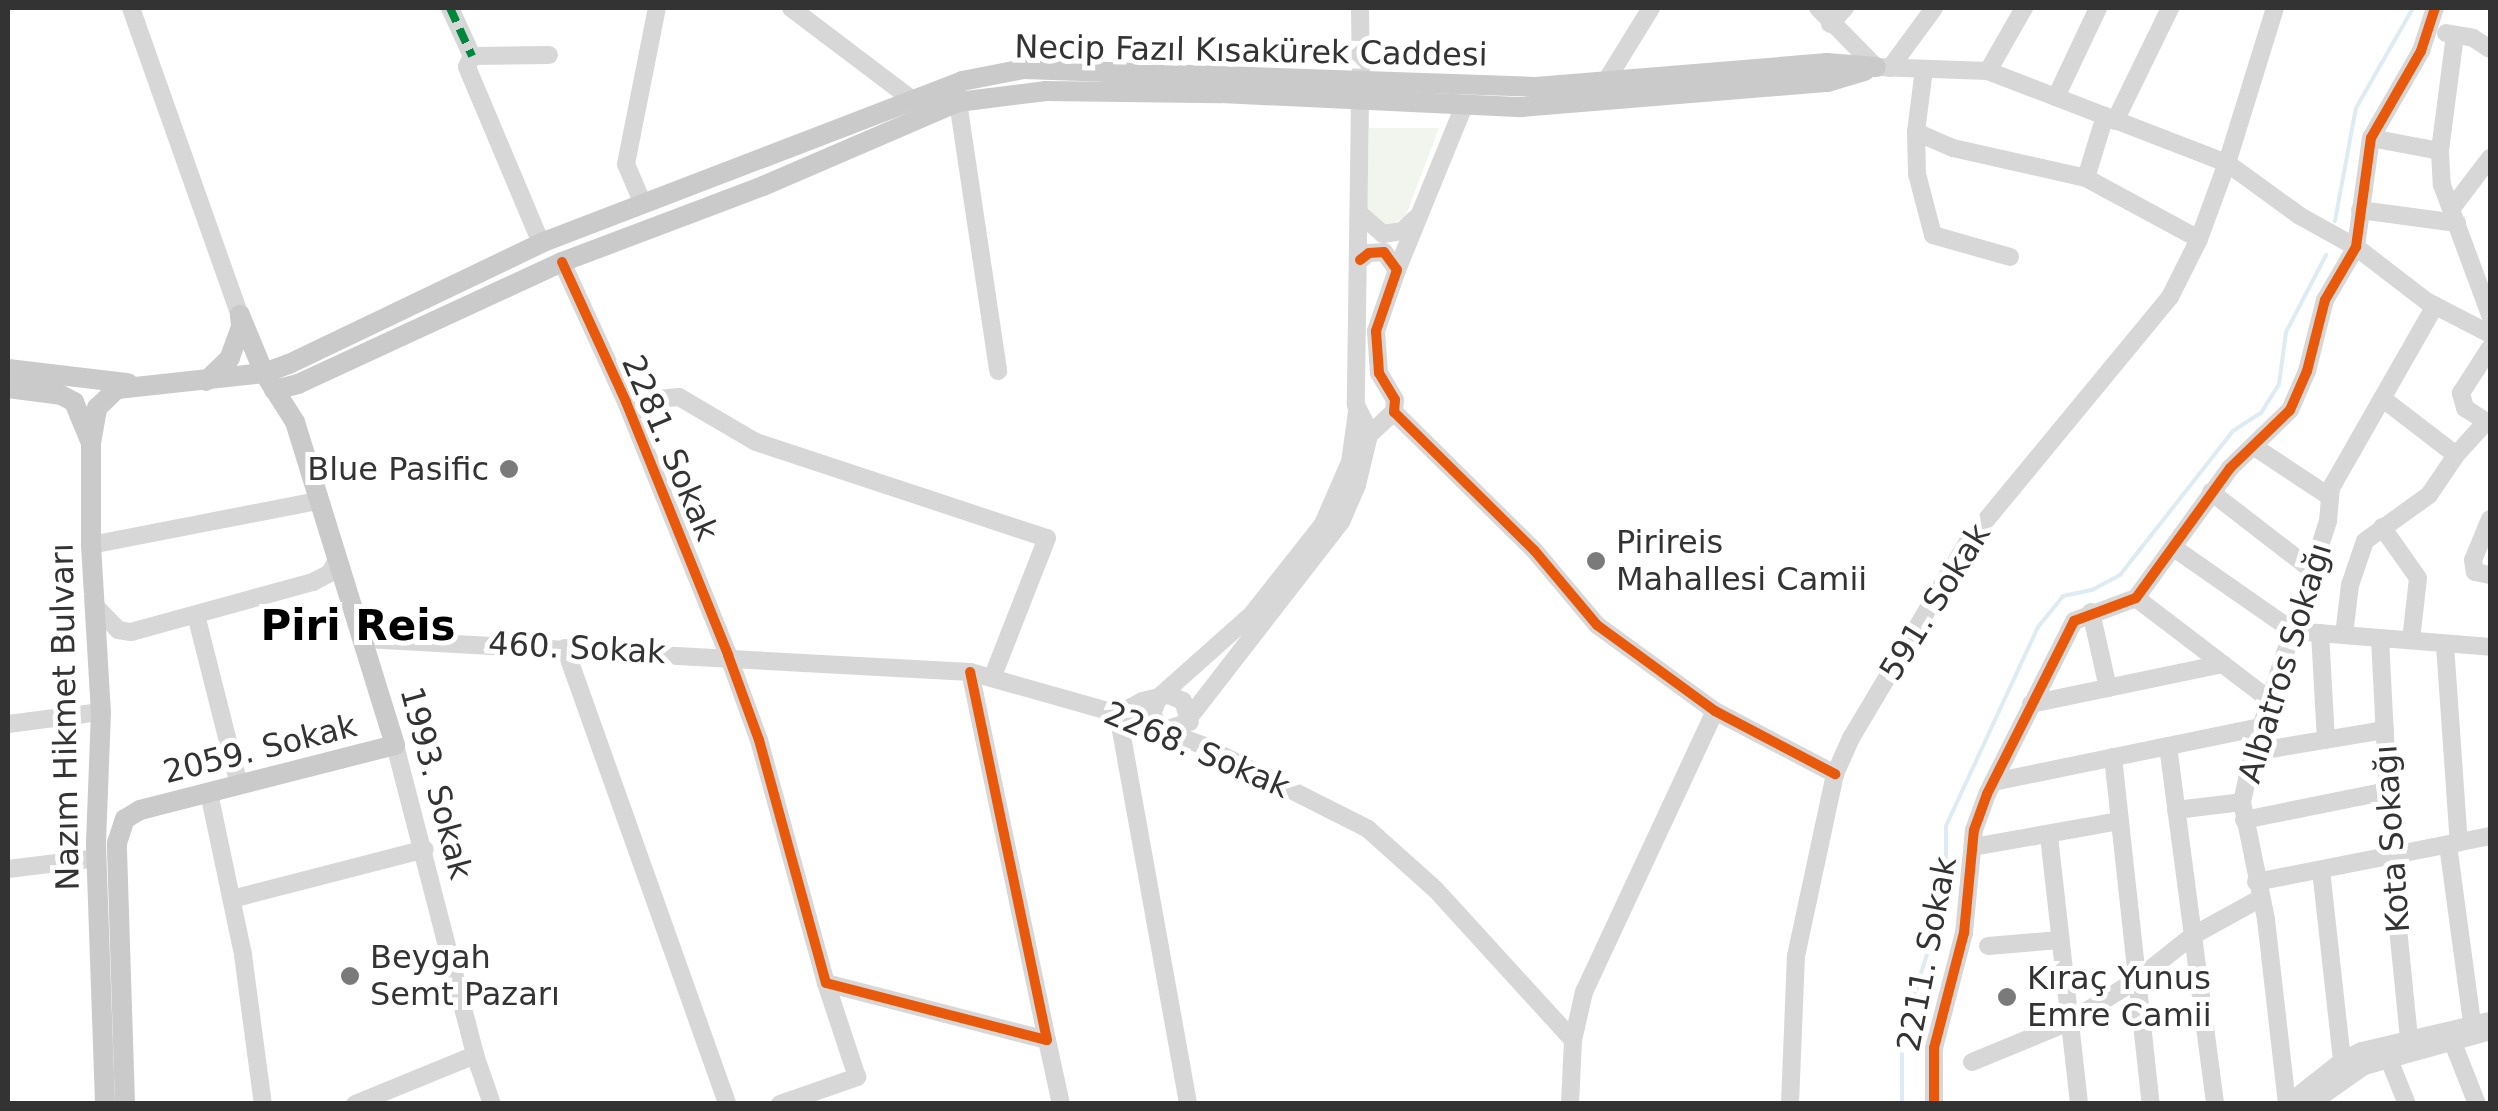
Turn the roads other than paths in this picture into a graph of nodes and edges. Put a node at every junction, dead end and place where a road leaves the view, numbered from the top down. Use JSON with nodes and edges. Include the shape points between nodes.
{"nodes":[{"id":1,"x":131,"y":8,"type":"edge"},
{"id":2,"x":450,"y":8,"type":"edge"},
{"id":3,"x":656,"y":8,"type":"edge"},
{"id":4,"x":792,"y":8,"type":"edge"},
{"id":5,"x":1360,"y":8,"type":"edge"},
{"id":6,"x":1651,"y":8,"type":"edge"},
{"id":7,"x":1818,"y":8,"type":"edge"},
{"id":8,"x":1845,"y":8,"type":"edge"},
{"id":9,"x":1934,"y":8,"type":"edge"},
{"id":10,"x":2024,"y":8,"type":"edge"},
{"id":11,"x":2098,"y":8,"type":"edge"},
{"id":12,"x":2170,"y":8,"type":"edge"},
{"id":13,"x":2275,"y":8,"type":"edge"},
{"id":14,"x":2435,"y":8,"type":"edge"},
{"id":15,"x":1830,"y":24,"type":"junction"},
{"id":16,"x":2430,"y":30,"type":"junction"},
{"id":17,"x":2454,"y":34,"type":"junction"},
{"id":18,"x":2489,"y":42,"type":"edge"},
{"id":19,"x":549,"y":56,"type":"dead end"},
{"id":20,"x":470,"y":61,"type":"junction"},
{"id":21,"x":1883,"y":68,"type":"junction"},
{"id":22,"x":1924,"y":69,"type":"junction"},
{"id":23,"x":1988,"y":70,"type":"junction"},
{"id":24,"x":1361,"y":78,"type":"junction"},
{"id":25,"x":1606,"y":81,"type":"junction"},
{"id":26,"x":2056,"y":97,"type":"junction"},
{"id":27,"x":910,"y":98,"type":"junction"},
{"id":28,"x":1360,"y":100,"type":"junction"},
{"id":29,"x":958,"y":102,"type":"junction"},
{"id":30,"x":1464,"y":106,"type":"junction"},
{"id":31,"x":927,"y":113,"type":"junction"},
{"id":32,"x":2110,"y":119,"type":"junction"},
{"id":33,"x":1916,"y":132,"type":"junction"},
{"id":34,"x":2372,"y":138,"type":"junction"},
{"id":35,"x":2440,"y":151,"type":"junction"},
{"id":36,"x":2490,"y":158,"type":"edge"},
{"id":37,"x":2228,"y":162,"type":"junction"},
{"id":38,"x":2086,"y":178,"type":"junction"},
{"id":39,"x":642,"y":204,"type":"junction"},
{"id":40,"x":2360,"y":210,"type":"junction"},
{"id":41,"x":1360,"y":214,"type":"junction"},
{"id":42,"x":1420,"y":214,"type":"junction"},
{"id":43,"x":2454,"y":215,"type":"junction"},
{"id":44,"x":2199,"y":239,"type":"junction"},
{"id":45,"x":541,"y":243,"type":"junction"},
{"id":46,"x":2356,"y":247,"type":"junction"},
{"id":47,"x":2010,"y":257,"type":"dead end"},
{"id":48,"x":1360,"y":260,"type":"junction"},
{"id":49,"x":562,"y":262,"type":"junction"},
{"id":50,"x":1397,"y":270,"type":"junction"},
{"id":51,"x":2483,"y":271,"type":"edge"},
{"id":52,"x":2435,"y":306,"type":"junction"},
{"id":53,"x":240,"y":314,"type":"junction"},
{"id":54,"x":2490,"y":315,"type":"edge"},
{"id":55,"x":2490,"y":334,"type":"edge"},
{"id":56,"x":2490,"y":348,"type":"edge"},
{"id":57,"x":8,"y":368,"type":"edge"},
{"id":58,"x":998,"y":371,"type":"dead end"},
{"id":59,"x":206,"y":381,"type":"junction"},
{"id":60,"x":269,"y":382,"type":"junction"},
{"id":61,"x":144,"y":386,"type":"junction"},
{"id":62,"x":8,"y":388,"type":"edge"},
{"id":63,"x":2382,"y":398,"type":"junction"},
{"id":64,"x":626,"y":402,"type":"junction"},
{"id":65,"x":1393,"y":403,"type":"junction"},
{"id":66,"x":1356,"y":408,"type":"junction"},
{"id":67,"x":2488,"y":424,"type":"edge"},
{"id":68,"x":1379,"y":425,"type":"junction"},
{"id":69,"x":92,"y":443,"type":"junction"},
{"id":70,"x":2253,"y":446,"type":"junction"},
{"id":71,"x":2456,"y":455,"type":"junction"},
{"id":72,"x":2211,"y":492,"type":"junction"},
{"id":73,"x":2330,"y":497,"type":"junction"},
{"id":74,"x":318,"y":501,"type":"junction"},
{"id":75,"x":2490,"y":519,"type":"edge"},
{"id":76,"x":2382,"y":527,"type":"junction"},
{"id":77,"x":91,"y":545,"type":"junction"},
{"id":78,"x":2174,"y":548,"type":"junction"},
{"id":79,"x":338,"y":559,"type":"junction"},
{"id":80,"x":2312,"y":570,"type":"junction"},
{"id":81,"x":2490,"y":576,"type":"edge"},
{"id":82,"x":2136,"y":598,"type":"junction"},
{"id":83,"x":97,"y":608,"type":"junction"},
{"id":84,"x":2091,"y":612,"type":"junction"},
{"id":85,"x":196,"y":615,"type":"junction"},
{"id":86,"x":2292,"y":631,"type":"junction"},
{"id":87,"x":2320,"y":633,"type":"junction"},
{"id":88,"x":2344,"y":635,"type":"junction"},
{"id":89,"x":2380,"y":638,"type":"junction"},
{"id":90,"x":365,"y":639,"type":"junction"},
{"id":91,"x":2411,"y":640,"type":"junction"},
{"id":92,"x":2445,"y":645,"type":"junction"},
{"id":93,"x":2490,"y":647,"type":"edge"},
{"id":94,"x":565,"y":648,"type":"junction"},
{"id":95,"x":728,"y":655,"type":"junction"},
{"id":96,"x":2223,"y":664,"type":"junction"},
{"id":97,"x":970,"y":672,"type":"junction"},
{"id":98,"x":994,"y":676,"type":"junction"},
{"id":99,"x":2108,"y":688,"type":"junction"},
{"id":100,"x":1159,"y":697,"type":"junction"},
{"id":101,"x":2270,"y":700,"type":"junction"},
{"id":102,"x":2031,"y":704,"type":"junction"},
{"id":103,"x":1715,"y":711,"type":"junction"},
{"id":104,"x":101,"y":712,"type":"junction"},
{"id":105,"x":1118,"y":714,"type":"junction"},
{"id":106,"x":1188,"y":718,"type":"junction"},
{"id":107,"x":8,"y":724,"type":"edge"},
{"id":108,"x":2261,"y":727,"type":"junction"},
{"id":109,"x":1161,"y":730,"type":"junction"},
{"id":110,"x":2384,"y":730,"type":"junction"},
{"id":111,"x":2326,"y":740,"type":"junction"},
{"id":112,"x":1202,"y":744,"type":"junction"},
{"id":113,"x":395,"y":746,"type":"junction"},
{"id":114,"x":2168,"y":746,"type":"junction"},
{"id":115,"x":2253,"y":752,"type":"junction"},
{"id":116,"x":2114,"y":757,"type":"junction"},
{"id":117,"x":1834,"y":774,"type":"junction"},
{"id":118,"x":98,"y":782,"type":"junction"},
{"id":119,"x":1993,"y":782,"type":"junction"},
{"id":120,"x":239,"y":785,"type":"junction"},
{"id":121,"x":2388,"y":791,"type":"junction"},
{"id":122,"x":209,"y":792,"type":"junction"},
{"id":123,"x":140,"y":810,"type":"junction"},
{"id":124,"x":2176,"y":810,"type":"junction"},
{"id":125,"x":2243,"y":811,"type":"junction"},
{"id":126,"x":2120,"y":822,"type":"junction"},
{"id":127,"x":2049,"y":836,"type":"junction"},
{"id":128,"x":2490,"y":836,"type":"edge"},
{"id":129,"x":2453,"y":844,"type":"junction"},
{"id":130,"x":1973,"y":846,"type":"junction"},
{"id":131,"x":425,"y":849,"type":"junction"},
{"id":132,"x":97,"y":858,"type":"junction"},
{"id":133,"x":2391,"y":858,"type":"junction"},
{"id":134,"x":8,"y":869,"type":"edge"},
{"id":135,"x":2321,"y":870,"type":"junction"},
{"id":136,"x":2259,"y":890,"type":"junction"},
{"id":137,"x":232,"y":899,"type":"junction"},
{"id":138,"x":2192,"y":936,"type":"junction"},
{"id":139,"x":2060,"y":940,"type":"junction"},
{"id":140,"x":1988,"y":946,"type":"dead end"},
{"id":141,"x":2138,"y":979,"type":"junction"},
{"id":142,"x":826,"y":983,"type":"junction"},
{"id":143,"x":2068,"y":1022,"type":"junction"},
{"id":144,"x":2481,"y":1022,"type":"edge"},
{"id":145,"x":2490,"y":1031,"type":"edge"},
{"id":146,"x":1047,"y":1040,"type":"junction"},
{"id":147,"x":1574,"y":1040,"type":"junction"},
{"id":148,"x":2409,"y":1040,"type":"junction"},
{"id":149,"x":2453,"y":1043,"type":"junction"},
{"id":150,"x":474,"y":1055,"type":"junction"},
{"id":151,"x":2388,"y":1057,"type":"junction"},
{"id":152,"x":2342,"y":1061,"type":"junction"},
{"id":153,"x":1972,"y":1062,"type":"dead end"},
{"id":154,"x":2332,"y":1096,"type":"edge"},
{"id":155,"x":105,"y":1104,"type":"edge"},
{"id":156,"x":125,"y":1104,"type":"edge"},
{"id":157,"x":263,"y":1104,"type":"edge"},
{"id":158,"x":356,"y":1104,"type":"edge"},
{"id":159,"x":492,"y":1104,"type":"edge"},
{"id":160,"x":727,"y":1104,"type":"edge"},
{"id":161,"x":780,"y":1104,"type":"edge"},
{"id":162,"x":1061,"y":1104,"type":"edge"},
{"id":163,"x":1188,"y":1104,"type":"edge"},
{"id":164,"x":1570,"y":1104,"type":"edge"},
{"id":165,"x":1790,"y":1104,"type":"edge"},
{"id":166,"x":1934,"y":1104,"type":"edge"},
{"id":167,"x":2079,"y":1104,"type":"edge"},
{"id":168,"x":2151,"y":1104,"type":"edge"},
{"id":169,"x":2215,"y":1104,"type":"edge"},
{"id":170,"x":2288,"y":1104,"type":"edge"},
{"id":171,"x":2310,"y":1104,"type":"edge"},
{"id":172,"x":2407,"y":1104,"type":"edge"},
{"id":173,"x":2477,"y":1104,"type":"edge"}],
"edges":[{"from":1,"to":53,"type":"street"},
{"from":2,"to":20,"type":"street"},
{"from":3,"to":39,"type":"street","via":[[626,164]]},
{"from":4,"to":27,"type":"street"},
{"from":5,"to":24,"type":"street"},
{"from":6,"to":25,"type":"street"},
{"from":7,"to":15,"type":"street"},
{"from":8,"to":15,"type":"street"},
{"from":9,"to":21,"type":"street"},
{"from":10,"to":23,"type":"street"},
{"from":11,"to":26,"type":"street"},
{"from":12,"to":32,"type":"street"},
{"from":13,"to":37,"type":"street","name":"591. Sokak"},
{"from":14,"to":16,"type":"street"},
{"from":15,"to":21,"type":"street"},
{"from":16,"to":17,"type":"street"},
{"from":16,"to":34,"type":"street"},
{"from":17,"to":18,"type":"street"},
{"from":17,"to":35,"type":"street"},
{"from":19,"to":20,"type":"street"},
{"from":20,"to":45,"type":"street"},
{"from":21,"to":22,"type":"street","name":"Necip Fazıl Kısakürek Caddesi"},
{"from":21,"to":25,"type":"main road","name":"Necip Fazıl Kısakürek Caddesi","via":[[1827,63]]},
{"from":21,"to":30,"type":"main road","name":"Necip Fazıl Kısakürek Caddesi","via":[[1828,82],[1554,106]]},
{"from":22,"to":23,"type":"street","name":"Necip Fazıl Kısakürek Caddesi"},
{"from":22,"to":33,"type":"street"},
{"from":23,"to":26,"type":"street","name":"Necip Fazıl Kısakürek Caddesi"},
{"from":24,"to":25,"type":"main road","name":"Necip Fazıl Kısakürek Caddesi","via":[[1491,87]]},
{"from":24,"to":27,"type":"main road","name":"Necip Fazıl Kısakürek Caddesi","via":[[1024,69]]},
{"from":24,"to":28,"type":"main road"},
{"from":26,"to":32,"type":"street","name":"Necip Fazıl Kısakürek Caddesi"},
{"from":27,"to":31,"type":"main road"},
{"from":27,"to":39,"type":"main road","name":"Necip Fazıl Kısakürek Caddesi"},
{"from":28,"to":29,"type":"main road","name":"Necip Fazıl Kısakürek Caddesi","via":[[1046,90]]},
{"from":28,"to":30,"type":"main road","name":"Necip Fazıl Kısakürek Caddesi"},
{"from":28,"to":41,"type":"street"},
{"from":29,"to":31,"type":"main road","name":"Necip Fazıl Kısakürek Caddesi"},
{"from":29,"to":58,"type":"street"},
{"from":30,"to":42,"type":"street"},
{"from":31,"to":49,"type":"main road","name":"Necip Fazıl Kısakürek Caddesi","via":[[763,186]]},
{"from":32,"to":37,"type":"street","name":"Necip Fazıl Kısakürek Caddesi"},
{"from":32,"to":38,"type":"street"},
{"from":33,"to":38,"type":"street","via":[[1953,148]]},
{"from":33,"to":47,"type":"street","via":[[1917,174],[1932,235]]},
{"from":34,"to":35,"type":"street"},
{"from":34,"to":40,"type":"street"},
{"from":35,"to":43,"type":"street","via":[[2442,186]]},
{"from":36,"to":43,"type":"street"},
{"from":37,"to":44,"type":"street","name":"591. Sokak"},
{"from":37,"to":46,"type":"street","name":"Necip Fazıl Kısakürek Caddesi","via":[[2300,216]]},
{"from":38,"to":44,"type":"street"},
{"from":39,"to":45,"type":"main road","name":"Necip Fazıl Kısakürek Caddesi"},
{"from":40,"to":43,"type":"street"},
{"from":40,"to":46,"type":"street"},
{"from":41,"to":42,"type":"street","via":[[1376,231],[1394,234]]},
{"from":41,"to":48,"type":"street"},
{"from":42,"to":50,"type":"street"},
{"from":43,"to":51,"type":"street"},
{"from":44,"to":117,"type":"street","name":"591. Sokak","via":[[2170,296],[1968,542]]},
{"from":45,"to":49,"type":"main road"},
{"from":45,"to":60,"type":"main road","name":"Necip Fazıl Kısakürek Caddesi"},
{"from":46,"to":52,"type":"street","name":"Necip Fazıl Kısakürek Caddesi"},
{"from":46,"to":70,"type":"street","via":[[2325,300],[2290,410]]},
{"from":48,"to":50,"type":"street","via":[[1384,252]]},
{"from":48,"to":66,"type":"street"},
{"from":49,"to":60,"type":"main road","name":"Necip Fazıl Kısakürek Caddesi","via":[[298,384]]},
{"from":49,"to":64,"type":"street","name":"2281. Sokak"},
{"from":50,"to":65,"type":"street","via":[[1376,331],[1378,373]]},
{"from":51,"to":54,"type":"street"},
{"from":52,"to":55,"type":"street","name":"Necip Fazıl Kısakürek Caddesi"},
{"from":52,"to":63,"type":"street","name":"Albatros Sokağı"},
{"from":53,"to":59,"type":"main road","via":[[230,358]]},
{"from":53,"to":60,"type":"main road","name":"1993. Sokak"},
{"from":56,"to":67,"type":"street","via":[[2461,393],[2465,408]]},
{"from":57,"to":61,"type":"main road"},
{"from":59,"to":60,"type":"main road"},
{"from":59,"to":61,"type":"main road"},
{"from":60,"to":74,"type":"main road","name":"1993. Sokak","via":[[295,422]]},
{"from":61,"to":69,"type":"main road","via":[[117,389],[104,399]]},
{"from":62,"to":69,"type":"main road","name":"Nazım Hikmet Bulvarı","via":[[74,402]]},
{"from":63,"to":71,"type":"street"},
{"from":63,"to":73,"type":"street","name":"Albatros Sokağı"},
{"from":64,"to":95,"type":"street","name":"2281. Sokak"},
{"from":64,"to":98,"type":"street","via":[[679,396],[756,442],[1047,538]]},
{"from":65,"to":66,"type":"street","via":[[1383,386],[1370,386]]},
{"from":65,"to":68,"type":"street"},
{"from":65,"to":103,"type":"street","via":[[1597,625]]},
{"from":66,"to":68,"type":"street","via":[[1365,422]]},
{"from":66,"to":100,"type":"street","via":[[1350,462],[1323,524],[1252,614]]},
{"from":67,"to":71,"type":"street"},
{"from":68,"to":106,"type":"street","via":[[1369,435],[1341,522]]},
{"from":69,"to":77,"type":"main road","name":"Nazım Hikmet Bulvarı"},
{"from":70,"to":72,"type":"street"},
{"from":70,"to":73,"type":"street"},
{"from":71,"to":76,"type":"street","via":[[2429,495]]},
{"from":72,"to":78,"type":"street"},
{"from":72,"to":80,"type":"street"},
{"from":73,"to":80,"type":"street","name":"Albatros Sokağı"},
{"from":74,"to":77,"type":"street"},
{"from":74,"to":79,"type":"main road","name":"1993. Sokak"},
{"from":75,"to":81,"type":"street","via":[[2473,560],[2476,572]]},
{"from":76,"to":88,"type":"street","via":[[2366,541],[2350,585]]},
{"from":76,"to":91,"type":"street","via":[[2418,578]]},
{"from":77,"to":83,"type":"main road","name":"Nazım Hikmet Bulvarı"},
{"from":78,"to":82,"type":"street"},
{"from":78,"to":86,"type":"street"},
{"from":79,"to":85,"type":"street","via":[[313,582]]},
{"from":79,"to":90,"type":"main road","name":"1993. Sokak"},
{"from":80,"to":86,"type":"street","name":"Albatros Sokağı"},
{"from":82,"to":84,"type":"street","name":"2211. Sokak"},
{"from":82,"to":96,"type":"street"},
{"from":83,"to":85,"type":"street","via":[[118,630],[131,632]]},
{"from":83,"to":104,"type":"main road","name":"Nazım Hikmet Bulvarı"},
{"from":84,"to":99,"type":"street"},
{"from":84,"to":102,"type":"street","name":"2211. Sokak","via":[[2064,634]]},
{"from":85,"to":120,"type":"street"},
{"from":86,"to":87,"type":"street"},
{"from":86,"to":101,"type":"street","name":"Albatros Sokağı"},
{"from":87,"to":88,"type":"street"},
{"from":87,"to":111,"type":"street"},
{"from":88,"to":89,"type":"street"},
{"from":89,"to":91,"type":"street"},
{"from":89,"to":110,"type":"street","name":"Kota Sokağı"},
{"from":90,"to":94,"type":"street","name":"460. Sokak"},
{"from":90,"to":113,"type":"main road","name":"1993. Sokak"},
{"from":91,"to":92,"type":"street"},
{"from":92,"to":93,"type":"street"},
{"from":92,"to":129,"type":"street"},
{"from":94,"to":95,"type":"street","name":"460. Sokak"},
{"from":94,"to":160,"type":"street"},
{"from":95,"to":97,"type":"street","name":"2268. Sokak"},
{"from":95,"to":142,"type":"street","name":"2281. Sokak","via":[[759,740]]},
{"from":96,"to":99,"type":"street"},
{"from":96,"to":101,"type":"street"},
{"from":97,"to":98,"type":"street","name":"2268. Sokak"},
{"from":97,"to":146,"type":"street"},
{"from":98,"to":105,"type":"street","name":"2268. Sokak"},
{"from":99,"to":102,"type":"street"},
{"from":100,"to":105,"type":"street"},
{"from":100,"to":106,"type":"street","via":[[1178,698]]},
{"from":100,"to":109,"type":"street","via":[[1152,714]]},
{"from":101,"to":108,"type":"street","name":"Albatros Sokağı"},
{"from":102,"to":119,"type":"street","name":"2211. Sokak"},
{"from":103,"to":117,"type":"street"},
{"from":103,"to":147,"type":"street","via":[[1584,992]]},
{"from":104,"to":107,"type":"street"},
{"from":104,"to":118,"type":"main road","name":"Nazım Hikmet Bulvarı"},
{"from":105,"to":109,"type":"street","name":"2268. Sokak"},
{"from":105,"to":163,"type":"street"},
{"from":106,"to":109,"type":"street","via":[[1176,730]]},
{"from":106,"to":112,"type":"street"},
{"from":108,"to":114,"type":"street"},
{"from":108,"to":115,"type":"street","name":"Albatros Sokağı"},
{"from":109,"to":112,"type":"street","name":"2268. Sokak"},
{"from":110,"to":111,"type":"street"},
{"from":110,"to":121,"type":"street","name":"Kota Sokağı"},
{"from":111,"to":115,"type":"street"},
{"from":112,"to":147,"type":"street","name":"2268. Sokak","via":[[1368,829],[1436,890]]},
{"from":113,"to":120,"type":"main road","name":"2059. Sokak"},
{"from":113,"to":131,"type":"street","name":"1993. Sokak"},
{"from":114,"to":116,"type":"street"},
{"from":114,"to":124,"type":"street"},
{"from":115,"to":125,"type":"street","name":"Albatros Sokağı"},
{"from":116,"to":119,"type":"street"},
{"from":116,"to":126,"type":"street"},
{"from":117,"to":165,"type":"street","name":"591. Sokak","via":[[1796,956]]},
{"from":118,"to":123,"type":"main road","via":[[105,799]]},
{"from":118,"to":132,"type":"main road","name":"Nazım Hikmet Bulvarı"},
{"from":119,"to":130,"type":"street","name":"2211. Sokak"},
{"from":120,"to":122,"type":"main road","name":"2059. Sokak"},
{"from":121,"to":125,"type":"street"},
{"from":121,"to":133,"type":"street","name":"Kota Sokağı"},
{"from":122,"to":123,"type":"main road","name":"2059. Sokak"},
{"from":122,"to":137,"type":"street"},
{"from":123,"to":156,"type":"main road","name":"Nazım Hikmet Bulvarı","via":[[117,835]]},
{"from":124,"to":125,"type":"street"},
{"from":124,"to":138,"type":"street"},
{"from":125,"to":136,"type":"street","name":"Albatros Sokağı"},
{"from":126,"to":127,"type":"street"},
{"from":126,"to":141,"type":"street"},
{"from":127,"to":130,"type":"street"},
{"from":127,"to":139,"type":"street"},
{"from":128,"to":129,"type":"street"},
{"from":129,"to":133,"type":"street"},
{"from":129,"to":144,"type":"street"},
{"from":130,"to":166,"type":"street","name":"2211. Sokak","via":[[1964,933],[1930,1074]]},
{"from":131,"to":137,"type":"street"},
{"from":131,"to":150,"type":"street","name":"1993. Sokak"},
{"from":132,"to":134,"type":"street"},
{"from":132,"to":155,"type":"main road","name":"Nazım Hikmet Bulvarı"},
{"from":133,"to":135,"type":"street"},
{"from":133,"to":148,"type":"street","name":"Kota Sokağı"},
{"from":135,"to":136,"type":"street"},
{"from":135,"to":152,"type":"street"},
{"from":136,"to":138,"type":"street"},
{"from":136,"to":170,"type":"street","name":"Albatros Sokağı"},
{"from":137,"to":157,"type":"street"},
{"from":138,"to":141,"type":"street"},
{"from":138,"to":169,"type":"street"},
{"from":139,"to":140,"type":"street"},
{"from":139,"to":143,"type":"street"},
{"from":141,"to":143,"type":"street"},
{"from":141,"to":168,"type":"street"},
{"from":142,"to":146,"type":"street"},
{"from":142,"to":161,"type":"street","name":"2281. Sokak","via":[[858,1076]]},
{"from":143,"to":153,"type":"street"},
{"from":143,"to":167,"type":"street"},
{"from":144,"to":148,"type":"street"},
{"from":145,"to":149,"type":"street"},
{"from":146,"to":162,"type":"street"},
{"from":147,"to":164,"type":"street"},
{"from":148,"to":152,"type":"street"},
{"from":149,"to":151,"type":"street"},
{"from":149,"to":173,"type":"street"},
{"from":150,"to":158,"type":"street"},
{"from":150,"to":159,"type":"street","name":"1993. Sokak"},
{"from":151,"to":154,"type":"street"},
{"from":151,"to":172,"type":"street"},
{"from":152,"to":170,"type":"street"},
{"from":154,"to":171,"type":"street"}]}
